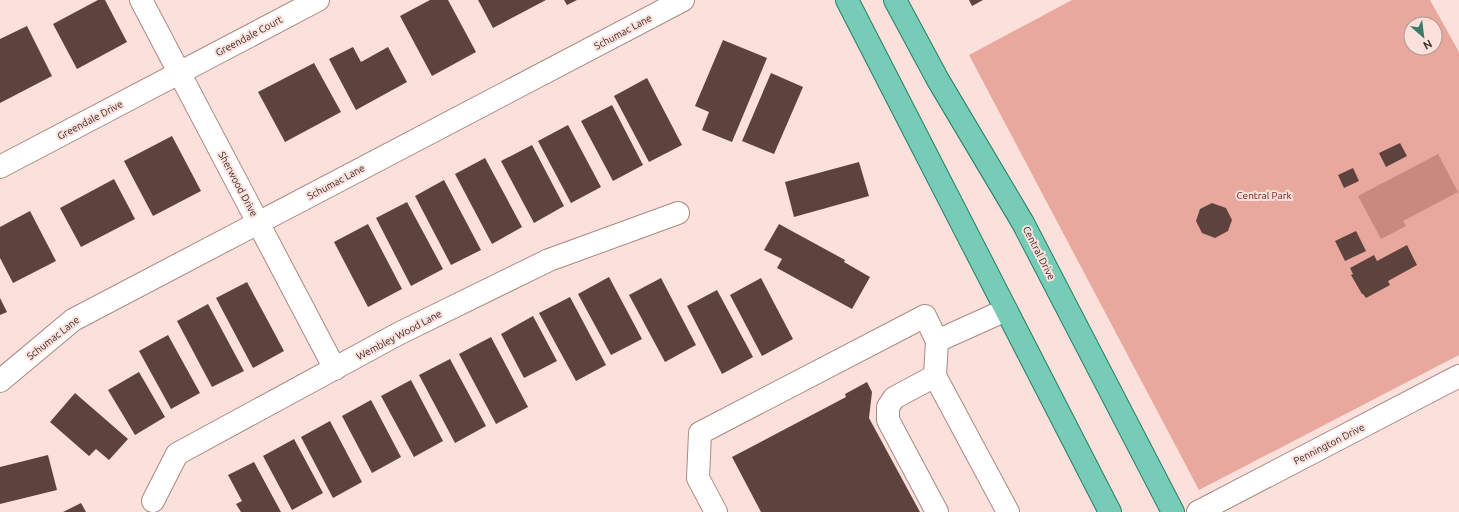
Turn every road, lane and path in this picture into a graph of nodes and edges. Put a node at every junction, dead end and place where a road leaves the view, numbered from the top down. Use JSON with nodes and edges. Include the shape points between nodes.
{"nodes":[{"id":1,"x":141,"y":0,"type":"edge"},
{"id":2,"x":318,"y":0,"type":"edge"},
{"id":3,"x":683,"y":0,"type":"edge"},
{"id":4,"x":847,"y":0,"type":"edge"},
{"id":5,"x":895,"y":0,"type":"edge"},
{"id":6,"x":179,"y":73,"type":"junction"},
{"id":7,"x":0,"y":167,"type":"edge"},
{"id":8,"x":678,"y":213,"type":"dead end"},
{"id":9,"x":259,"y":223,"type":"junction"},
{"id":10,"x":1006,"y":310,"type":"junction"},
{"id":11,"x":937,"y":341,"type":"junction"},
{"id":12,"x":335,"y":369,"type":"junction"},
{"id":13,"x":935,"y":376,"type":"junction"},
{"id":14,"x":1459,"y":376,"type":"edge"},
{"id":15,"x":0,"y":381,"type":"edge"},
{"id":16,"x":153,"y":501,"type":"dead end"},
{"id":17,"x":716,"y":512,"type":"edge"},
{"id":18,"x":937,"y":512,"type":"edge"},
{"id":19,"x":1008,"y":512,"type":"edge"},
{"id":20,"x":1110,"y":512,"type":"edge"},
{"id":21,"x":1173,"y":512,"type":"edge"},
{"id":22,"x":1198,"y":512,"type":"edge"}],
"edges":[{"from":1,"to":6,"type":"street","name":"Sherwood Drive"},
{"from":2,"to":6,"type":"street","name":"Greendale Court"},
{"from":3,"to":9,"type":"street","name":"Schumac Lane"},
{"from":4,"to":10,"type":"main road"},
{"from":5,"to":21,"type":"main road","name":"Central Drive","via":[[938,80],[1023,223]]},
{"from":6,"to":7,"type":"street","name":"Greendale Drive"},
{"from":6,"to":9,"type":"street","name":"Sherwood Drive"},
{"from":8,"to":12,"type":"street","name":"Wembley Wood Lane","via":[[549,260],[398,334]]},
{"from":9,"to":12,"type":"street","name":"Sherwood Drive"},
{"from":9,"to":15,"type":"street","name":"Schumac Lane","via":[[74,320]]},
{"from":10,"to":11,"type":"street"},
{"from":10,"to":20,"type":"main road"},
{"from":11,"to":13,"type":"street"},
{"from":11,"to":17,"type":"street","via":[[925,316],[700,433],[698,478]]},
{"from":12,"to":16,"type":"street","name":"Wembley Wood Lane","via":[[177,454]]},
{"from":13,"to":18,"type":"street","via":[[894,398],[888,407],[888,420]]},
{"from":13,"to":19,"type":"street"},
{"from":14,"to":22,"type":"street","name":"Pennington Drive"}]}
